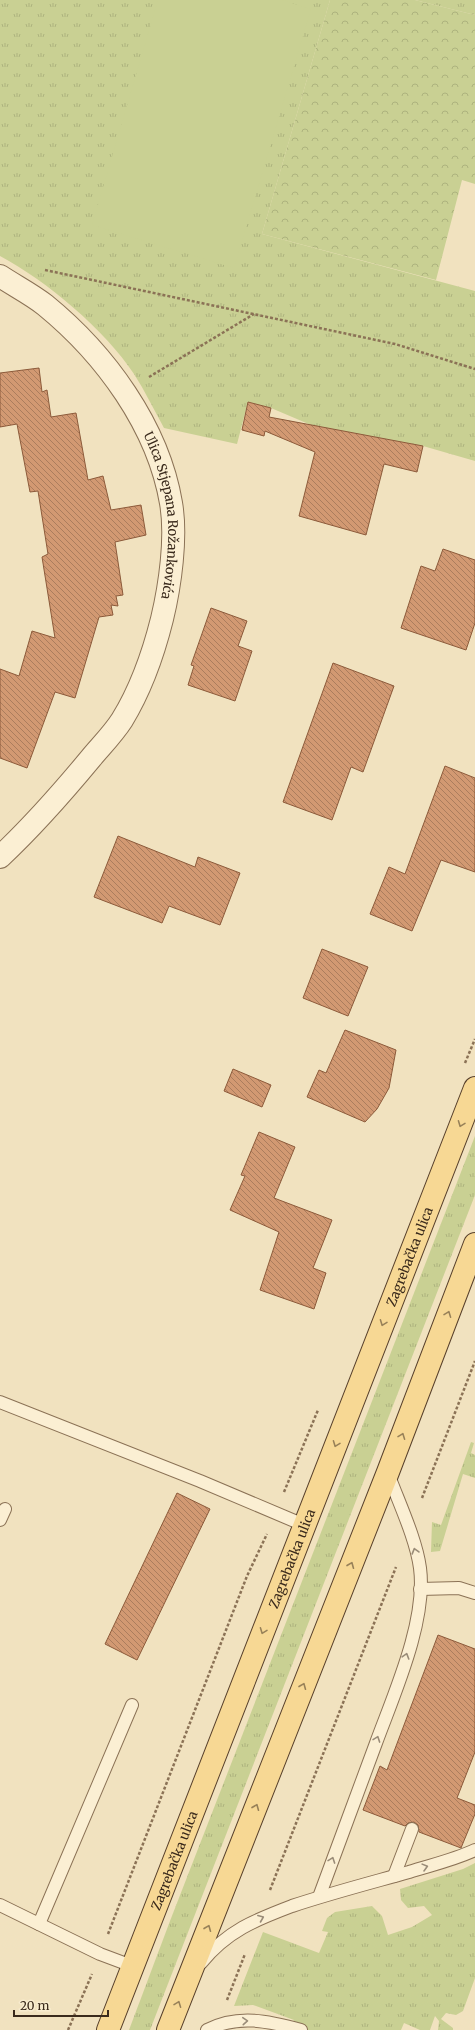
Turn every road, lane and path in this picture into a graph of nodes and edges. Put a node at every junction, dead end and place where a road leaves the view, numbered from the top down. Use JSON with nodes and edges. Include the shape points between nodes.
{"nodes":[{"id":1,"x":38,"y":268,"type":"dead end"},
{"id":2,"x":0,"y":276,"type":"edge"},
{"id":3,"x":254,"y":314,"type":"junction"},
{"id":4,"x":475,"y":369,"type":"edge"},
{"id":5,"x":124,"y":392,"type":"junction"},
{"id":6,"x":0,"y":857,"type":"edge"},
{"id":7,"x":475,"y":1088,"type":"edge"},
{"id":8,"x":475,"y":1244,"type":"edge"},
{"id":9,"x":475,"y":1361,"type":"edge"},
{"id":10,"x":0,"y":1402,"type":"edge"},
{"id":11,"x":388,"y":1472,"type":"junction"},
{"id":12,"x":304,"y":1525,"type":"junction"},
{"id":13,"x":410,"y":1531,"type":"junction"},
{"id":14,"x":420,"y":1589,"type":"junction"},
{"id":15,"x":475,"y":1593,"type":"edge"},
{"id":16,"x":132,"y":1705,"type":"dead end"},
{"id":17,"x":412,"y":1829,"type":"dead end"},
{"id":18,"x":475,"y":1850,"type":"edge"},
{"id":19,"x":394,"y":1876,"type":"junction"},
{"id":20,"x":319,"y":1897,"type":"junction"},
{"id":21,"x":0,"y":1905,"type":"edge"},
{"id":22,"x":259,"y":1918,"type":"junction"},
{"id":23,"x":39,"y":1924,"type":"junction"},
{"id":24,"x":132,"y":1966,"type":"junction"},
{"id":25,"x":188,"y":1977,"type":"junction"},
{"id":26,"x":212,"y":2028,"type":"edge"},
{"id":27,"x":108,"y":2030,"type":"edge"},
{"id":28,"x":168,"y":2030,"type":"edge"},
{"id":29,"x":301,"y":2030,"type":"edge"}],
"edges":[{"from":1,"to":3,"type":"path"},
{"from":2,"to":5,"type":"street","name":"Ulica Stjepana Rožankovića","via":[[44,304],[74,332],[96,355]]},
{"from":3,"to":4,"type":"path","via":[[396,344]]},
{"from":3,"to":5,"type":"path"},
{"from":5,"to":6,"type":"street","name":"Ulica Stjepana Rožankovića","via":[[162,464],[171,505],[172,543],[168,594],[154,652],[140,688],[121,722],[28,831]]},
{"from":7,"to":12,"type":"main road","name":"Zagrebačka ulica","one_way":true},
{"from":11,"to":8,"type":"main road","one_way":true},
{"from":9,"to":13,"type":"path"},
{"from":10,"to":12,"type":"lane"},
{"from":11,"to":13,"type":"lane"},
{"from":25,"to":11,"type":"main road","one_way":true},
{"from":12,"to":24,"type":"main road","name":"Zagrebačka ulica","one_way":true},
{"from":14,"to":13,"type":"lane","one_way":true,"via":[[420,1567]]},
{"from":13,"to":22,"type":"path"},
{"from":14,"to":15,"type":"lane","via":[[453,1588]]},
{"from":20,"to":14,"type":"lane","one_way":true,"via":[[394,1693],[415,1627]]},
{"from":16,"to":23,"type":"lane"},
{"from":17,"to":19,"type":"lane"},
{"from":19,"to":18,"type":"lane","one_way":true,"via":[[446,1862]]},
{"from":19,"to":20,"type":"lane"},
{"from":22,"to":20,"type":"lane","one_way":true},
{"from":21,"to":23,"type":"lane"},
{"from":22,"to":25,"type":"lane","via":[[224,1939],[207,1954]]},
{"from":22,"to":26,"type":"path"},
{"from":23,"to":24,"type":"lane","via":[[100,1954]]},
{"from":24,"to":27,"type":"main road","name":"Zagrebačka ulica"},
{"from":28,"to":25,"type":"main road","one_way":true},
{"from":26,"to":29,"type":"lane","one_way":true,"via":[[253,2020],[268,2021]]}]}
